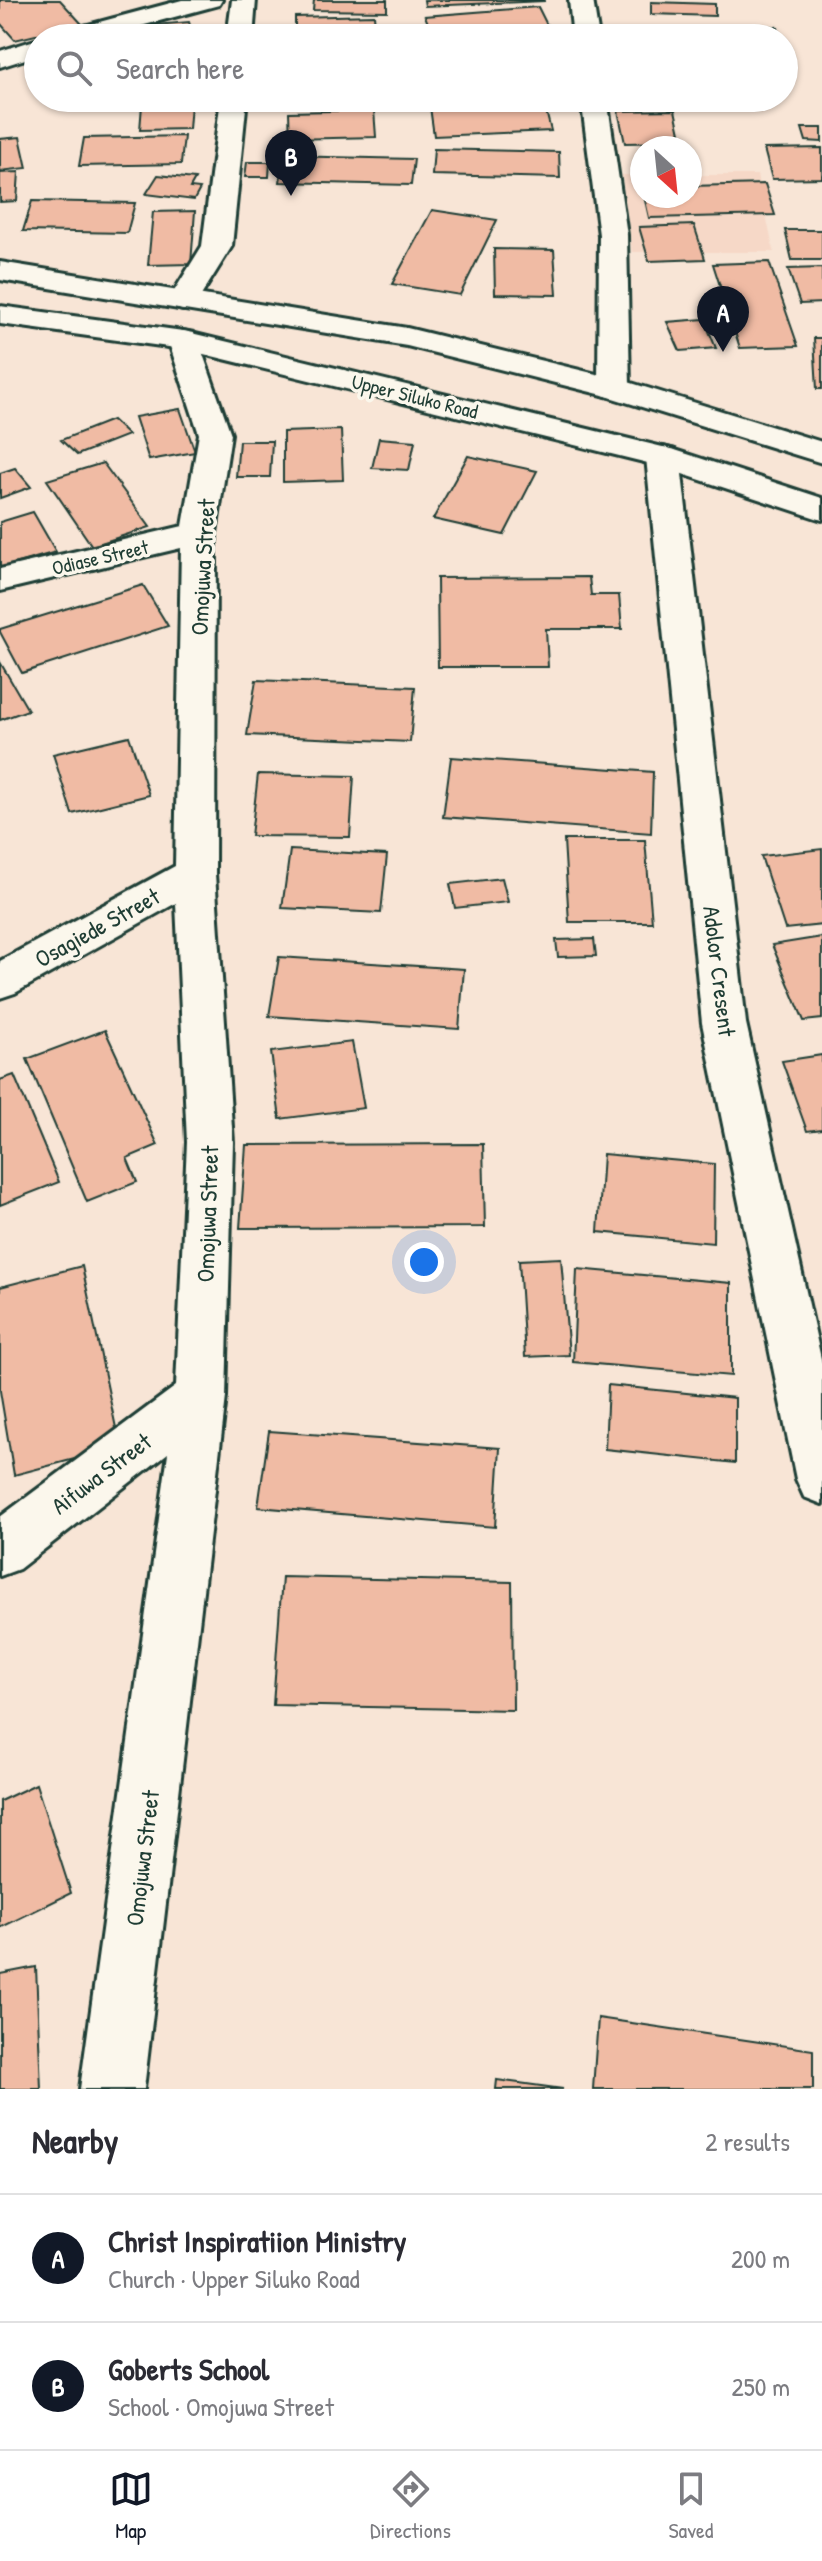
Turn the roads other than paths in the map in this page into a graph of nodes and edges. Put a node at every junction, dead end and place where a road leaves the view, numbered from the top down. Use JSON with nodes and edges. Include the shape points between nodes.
{"nodes":[{"id":1,"x":210,"y":0,"type":"edge"},
{"id":2,"x":244,"y":0,"type":"edge"},
{"id":3,"x":581,"y":0,"type":"edge"},
{"id":4,"x":120,"y":24,"type":"edge"},
{"id":5,"x":241,"y":24,"type":"edge"},
{"id":6,"x":584,"y":24,"type":"edge"},
{"id":7,"x":24,"y":51,"type":"edge"},
{"id":8,"x":0,"y":59,"type":"edge"},
{"id":9,"x":232,"y":112,"type":"edge"},
{"id":10,"x":596,"y":112,"type":"edge"},
{"id":11,"x":0,"y":271,"type":"edge"},
{"id":12,"x":0,"y":315,"type":"edge"},
{"id":13,"x":183,"y":320,"type":"junction"},
{"id":14,"x":614,"y":388,"type":"junction"},
{"id":15,"x":822,"y":453,"type":"edge"},
{"id":16,"x":663,"y":457,"type":"junction"},
{"id":17,"x":822,"y":509,"type":"edge"},
{"id":18,"x":199,"y":533,"type":"junction"},
{"id":19,"x":0,"y":580,"type":"edge"},
{"id":20,"x":195,"y":874,"type":"junction"},
{"id":21,"x":0,"y":981,"type":"edge"},
{"id":22,"x":201,"y":1397,"type":"junction"},
{"id":23,"x":822,"y":1479,"type":"edge"},
{"id":24,"x":0,"y":1550,"type":"edge"},
{"id":25,"x":112,"y":2089,"type":"edge"}],
"edges":[{"from":1,"to":4,"type":"street"},
{"from":2,"to":5,"type":"street"},
{"from":3,"to":6,"type":"street"},
{"from":7,"to":8,"type":"street"},
{"from":9,"to":13,"type":"street","via":[[217,246]]},
{"from":10,"to":14,"type":"street","via":[[613,235]]},
{"from":11,"to":13,"type":"street","name":"Upper Siluko Road"},
{"from":12,"to":13,"type":"street","name":"Upper Siluko Road"},
{"from":13,"to":14,"type":"street","name":"Upper Siluko Road","via":[[407,337]]},
{"from":13,"to":16,"type":"street","name":"Upper Siluko Road"},
{"from":13,"to":18,"type":"street","name":"Omojuwa Street","via":[[215,434]]},
{"from":14,"to":15,"type":"street","name":"Upper Siluko Road"},
{"from":16,"to":17,"type":"street","name":"Upper Siluko Road"},
{"from":16,"to":23,"type":"street","name":"Adolor Cresent","via":[[724,1023]]},
{"from":18,"to":19,"type":"street","name":"Odiase Street"},
{"from":18,"to":20,"type":"street","name":"Omojuwa Street"},
{"from":20,"to":21,"type":"street","name":"Osagiede Street"},
{"from":20,"to":22,"type":"street","name":"Omojuwa Street","via":[[210,1142]]},
{"from":22,"to":24,"type":"street","name":"Aifuwa Street"},
{"from":22,"to":25,"type":"street","name":"Omojuwa Street"}]}
